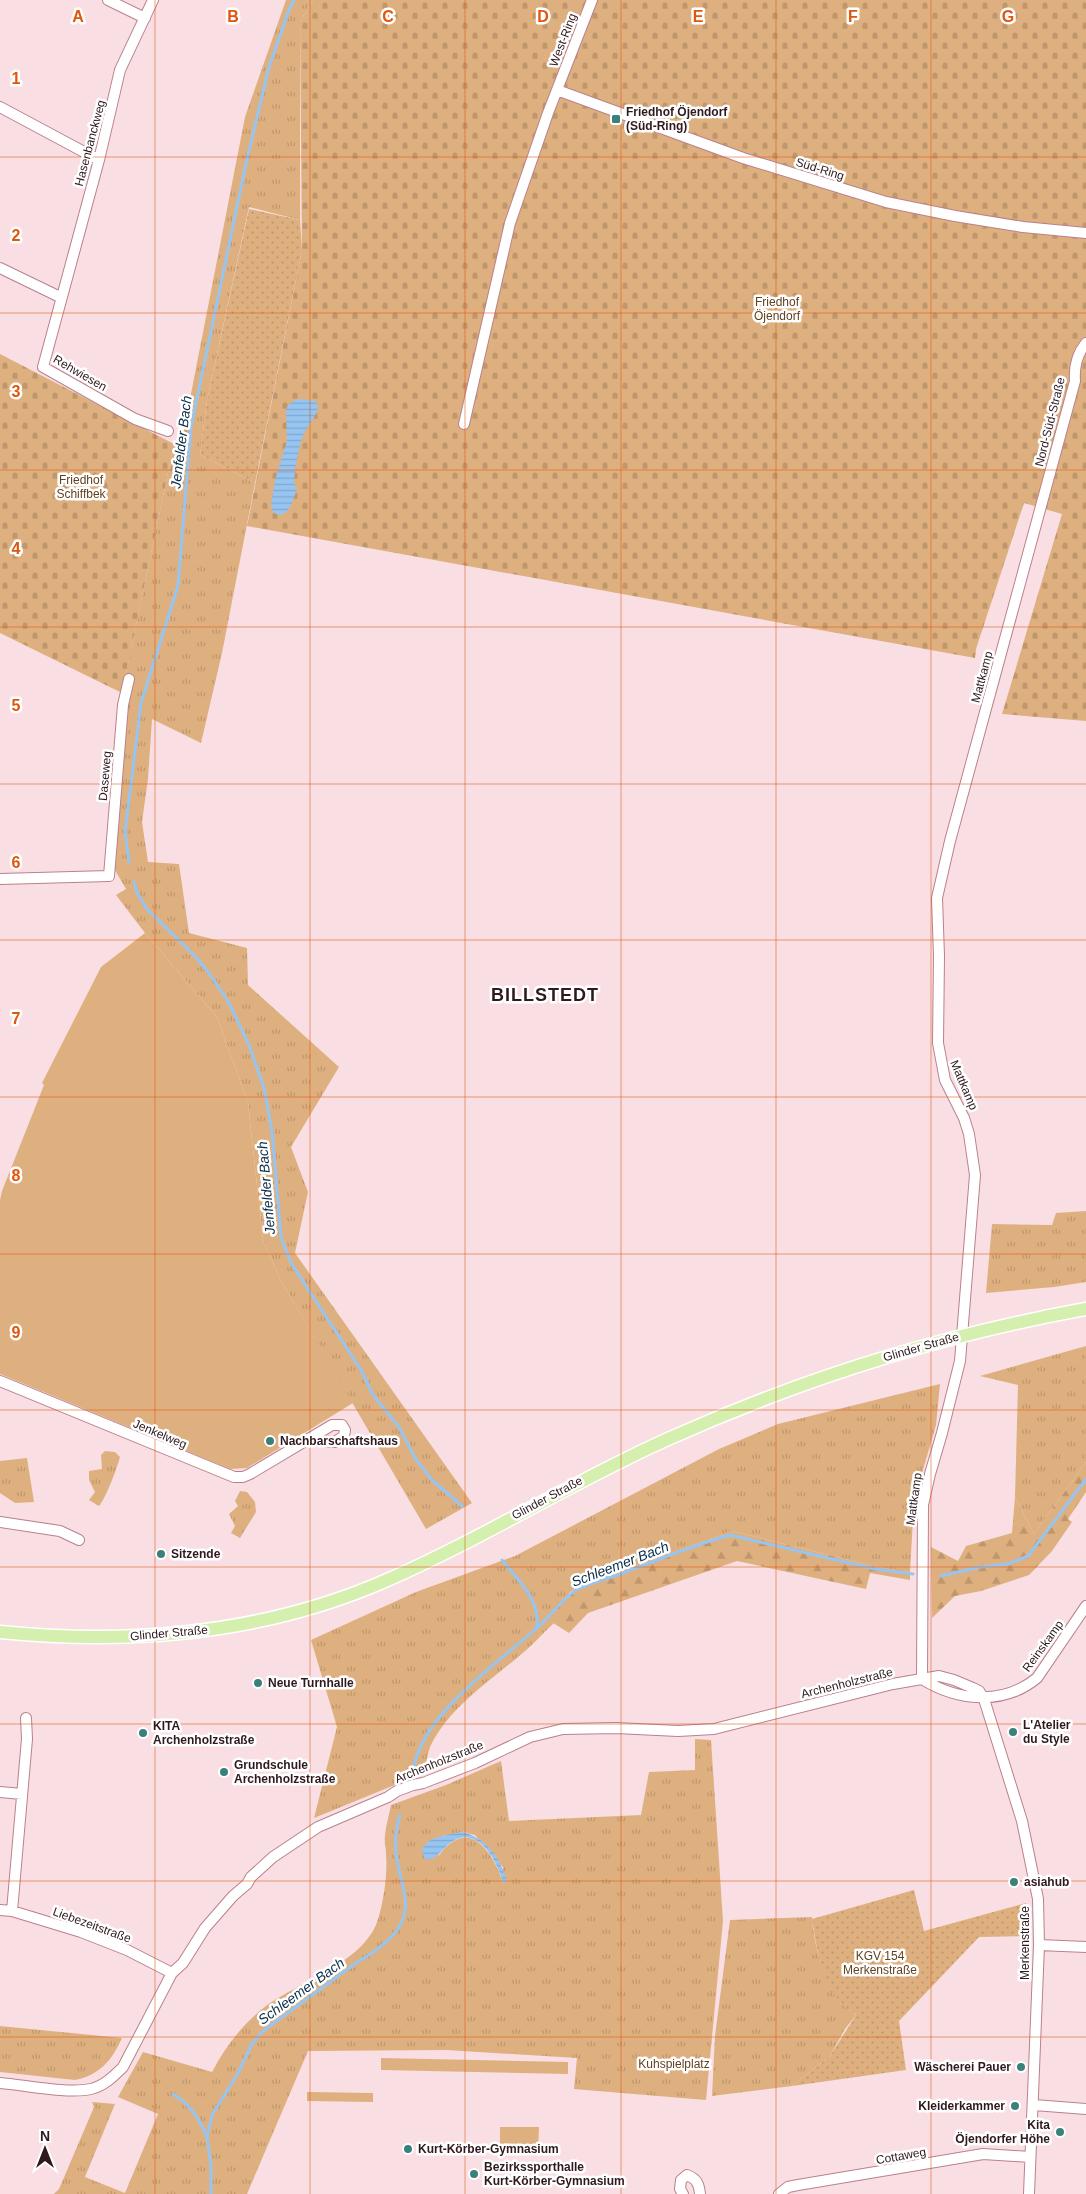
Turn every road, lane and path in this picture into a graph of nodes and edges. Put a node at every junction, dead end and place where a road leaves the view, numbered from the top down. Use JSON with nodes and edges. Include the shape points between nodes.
{"nodes":[{"id":1,"x":108,"y":0,"type":"edge"},
{"id":2,"x":153,"y":0,"type":"edge"},
{"id":3,"x":592,"y":0,"type":"edge"},
{"id":4,"x":145,"y":18,"type":"junction"},
{"id":5,"x":557,"y":90,"type":"junction"},
{"id":6,"x":0,"y":107,"type":"edge"},
{"id":7,"x":99,"y":160,"type":"junction"},
{"id":8,"x":1086,"y":233,"type":"edge"},
{"id":9,"x":0,"y":268,"type":"edge"},
{"id":10,"x":60,"y":297,"type":"junction"},
{"id":11,"x":1086,"y":344,"type":"edge"},
{"id":12,"x":464,"y":424,"type":"dead end"},
{"id":13,"x":168,"y":430,"type":"dead end"},
{"id":14,"x":1041,"y":508,"type":"joint"},
{"id":15,"x":129,"y":679,"type":"dead end"},
{"id":16,"x":0,"y":879,"type":"edge"},
{"id":17,"x":1086,"y":1309,"type":"edge"},
{"id":18,"x":963,"y":1335,"type":"junction"},
{"id":19,"x":0,"y":1381,"type":"edge"},
{"id":20,"x":307,"y":1440,"type":"dead end"},
{"id":21,"x":0,"y":1522,"type":"edge"},
{"id":22,"x":79,"y":1540,"type":"dead end"},
{"id":23,"x":1086,"y":1606,"type":"edge"},
{"id":24,"x":1082,"y":1620,"type":"edge"},
{"id":25,"x":0,"y":1632,"type":"edge"},
{"id":26,"x":922,"y":1679,"type":"junction"},
{"id":27,"x":984,"y":1699,"type":"junction"},
{"id":28,"x":26,"y":1718,"type":"dead end"},
{"id":29,"x":0,"y":1792,"type":"edge"},
{"id":30,"x":22,"y":1794,"type":"junction"},
{"id":31,"x":0,"y":1910,"type":"edge"},
{"id":32,"x":12,"y":1911,"type":"junction"},
{"id":33,"x":1040,"y":1945,"type":"junction"},
{"id":34,"x":1086,"y":1947,"type":"edge"},
{"id":35,"x":172,"y":1973,"type":"junction"},
{"id":36,"x":0,"y":2083,"type":"edge"},
{"id":37,"x":1034,"y":2105,"type":"junction"},
{"id":38,"x":1086,"y":2109,"type":"edge"},
{"id":39,"x":1030,"y":2157,"type":"junction"},
{"id":40,"x":683,"y":2194,"type":"edge"},
{"id":41,"x":700,"y":2194,"type":"edge"},
{"id":42,"x":779,"y":2194,"type":"edge"},
{"id":43,"x":1029,"y":2194,"type":"edge"}],
"edges":[{"from":1,"to":4,"type":"street"},
{"from":2,"to":4,"type":"street","name":"Hasenbanckweg"},
{"from":3,"to":5,"type":"street","name":"West-Ring"},
{"from":4,"to":7,"type":"street","name":"Hasenbanckweg","via":[[120,70]]},
{"from":5,"to":8,"type":"street","name":"Süd-Ring","via":[[743,158],[886,202],[1023,227]]},
{"from":5,"to":12,"type":"street","name":"West-Ring","via":[[510,223]]},
{"from":6,"to":7,"type":"street"},
{"from":7,"to":10,"type":"street","name":"Hasenbanckweg"},
{"from":9,"to":10,"type":"street"},
{"from":10,"to":13,"type":"street","name":"Rehwiesen","via":[[42,367],[136,419]]},
{"from":11,"to":14,"type":"street","name":"Nord-Süd-Straße","via":[[1080,350],[1074,371],[1075,381]]},
{"from":14,"to":18,"type":"street","name":"Mattkamp","via":[[937,898],[939,1054],[945,1080],[967,1126],[975,1168]]},
{"from":15,"to":16,"type":"street","name":"Daseweg","via":[[123,705],[109,876]]},
{"from":17,"to":18,"type":"main road","name":"Glinder Straße"},
{"from":18,"to":25,"type":"main road","name":"Glinder Straße","via":[[862,1364],[715,1419],[622,1460],[400,1574],[322,1603],[242,1624],[154,1636],[84,1638]]},
{"from":18,"to":26,"type":"street","name":"Mattkamp","via":[[960,1361],[923,1506]]},
{"from":19,"to":20,"type":"street","name":"Jenkelweg","via":[[234,1477],[250,1474]]},
{"from":21,"to":22,"type":"street","via":[[60,1531]]},
{"from":23,"to":24,"type":"street","name":"Reinskamp"},
{"from":24,"to":27,"type":"street","name":"Reinskamp","via":[[1027,1687]]},
{"from":26,"to":27,"type":"street","name":"Archenholzstraße","via":[[939,1676],[954,1680],[979,1691]]},
{"from":26,"to":35,"type":"street","name":"Archenholzstraße","via":[[714,1729],[678,1731],[581,1727],[530,1737],[475,1763],[397,1791],[298,1839],[272,1857],[233,1896]]},
{"from":27,"to":33,"type":"street","name":"Merkenstraße","via":[[1025,1832],[1038,1899]]},
{"from":28,"to":30,"type":"street"},
{"from":29,"to":30,"type":"street"},
{"from":30,"to":32,"type":"street"},
{"from":31,"to":32,"type":"street","name":"Liebezeitstraße"},
{"from":32,"to":35,"type":"street","name":"Liebezeitstraße","via":[[127,1950]]},
{"from":33,"to":34,"type":"street"},
{"from":33,"to":37,"type":"street","name":"Merkenstraße"},
{"from":35,"to":36,"type":"street","name":"Archenholzstraße","via":[[123,2067],[114,2076],[92,2089]]},
{"from":37,"to":38,"type":"street"},
{"from":37,"to":39,"type":"street","name":"Merkenstraße"},
{"from":39,"to":42,"type":"street","name":"Cottaweg","via":[[983,2154],[798,2185]]},
{"from":39,"to":43,"type":"street","name":"Merkenstraße"},
{"from":40,"to":41,"type":"street","via":[[681,2180],[687,2175],[695,2179]]}]}
